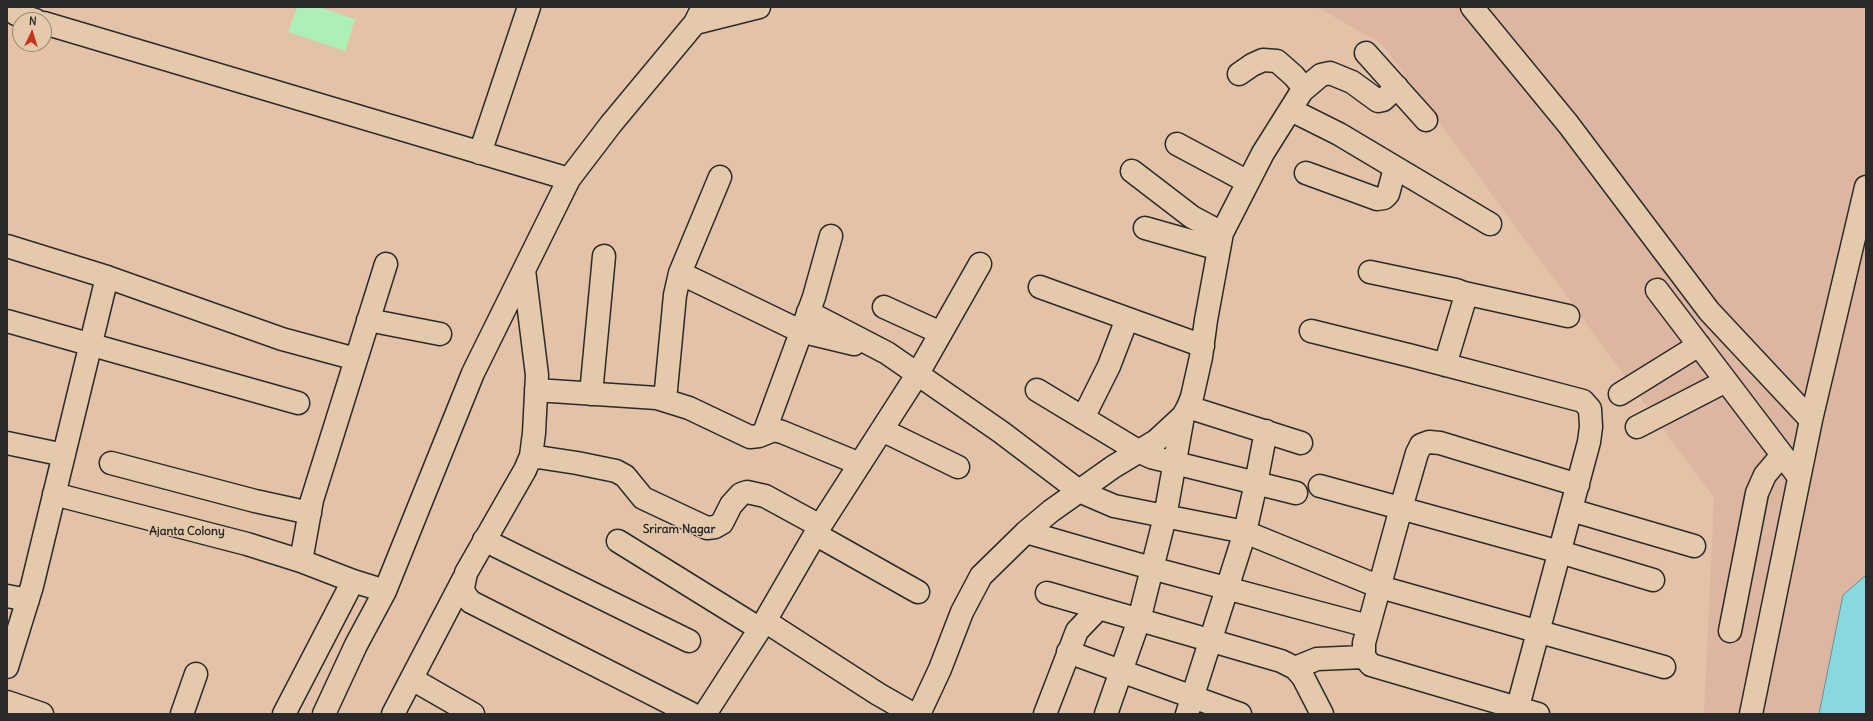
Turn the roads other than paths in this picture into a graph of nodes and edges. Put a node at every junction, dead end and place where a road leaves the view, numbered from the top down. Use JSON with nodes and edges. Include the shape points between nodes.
{"nodes":[{"id":1,"x":529,"y":7,"type":"edge"},
{"id":2,"x":759,"y":7,"type":"edge"},
{"id":3,"x":1478,"y":10,"type":"edge"},
{"id":4,"x":699,"y":15,"type":"edge"},
{"id":5,"x":52,"y":25,"type":"edge"},
{"id":6,"x":1366,"y":53,"type":"dead end"},
{"id":7,"x":1239,"y":74,"type":"dead end"},
{"id":8,"x":1397,"y":87,"type":"junction"},
{"id":9,"x":1295,"y":92,"type":"junction"},
{"id":10,"x":1426,"y":120,"type":"dead end"},
{"id":11,"x":1177,"y":144,"type":"dead end"},
{"id":12,"x":480,"y":153,"type":"junction"},
{"id":13,"x":1395,"y":168,"type":"junction"},
{"id":14,"x":1132,"y":171,"type":"dead end"},
{"id":15,"x":1306,"y":173,"type":"dead end"},
{"id":16,"x":720,"y":177,"type":"dead end"},
{"id":17,"x":569,"y":179,"type":"junction"},
{"id":18,"x":1248,"y":182,"type":"junction"},
{"id":19,"x":1866,"y":187,"type":"edge"},
{"id":20,"x":1490,"y":224,"type":"dead end"},
{"id":21,"x":1146,"y":228,"type":"dead end"},
{"id":22,"x":831,"y":236,"type":"dead end"},
{"id":23,"x":1220,"y":241,"type":"junction"},
{"id":24,"x":7,"y":246,"type":"edge"},
{"id":25,"x":604,"y":256,"type":"dead end"},
{"id":26,"x":386,"y":264,"type":"dead end"},
{"id":27,"x":980,"y":264,"type":"dead end"},
{"id":28,"x":524,"y":270,"type":"junction"},
{"id":29,"x":1370,"y":272,"type":"dead end"},
{"id":30,"x":680,"y":273,"type":"junction"},
{"id":31,"x":107,"y":277,"type":"junction"},
{"id":32,"x":1040,"y":287,"type":"dead end"},
{"id":33,"x":1657,"y":290,"type":"dead end"},
{"id":34,"x":1464,"y":293,"type":"junction"},
{"id":35,"x":884,"y":307,"type":"dead end"},
{"id":36,"x":1568,"y":316,"type":"dead end"},
{"id":37,"x":1128,"y":319,"type":"junction"},
{"id":38,"x":368,"y":320,"type":"junction"},
{"id":39,"x":7,"y":321,"type":"edge"},
{"id":40,"x":804,"y":321,"type":"junction"},
{"id":41,"x":1311,"y":331,"type":"dead end"},
{"id":42,"x":941,"y":333,"type":"junction"},
{"id":43,"x":440,"y":334,"type":"dead end"},
{"id":44,"x":91,"y":344,"type":"junction"},
{"id":45,"x":1699,"y":345,"type":"junction"},
{"id":46,"x":1203,"y":346,"type":"junction"},
{"id":47,"x":356,"y":359,"type":"junction"},
{"id":48,"x":1445,"y":364,"type":"junction"},
{"id":49,"x":917,"y":375,"type":"junction"},
{"id":50,"x":1726,"y":381,"type":"junction"},
{"id":51,"x":536,"y":390,"type":"junction"},
{"id":52,"x":1037,"y":390,"type":"dead end"},
{"id":53,"x":592,"y":394,"type":"junction"},
{"id":54,"x":1620,"y":394,"type":"dead end"},
{"id":55,"x":665,"y":400,"type":"junction"},
{"id":56,"x":298,"y":403,"type":"dead end"},
{"id":57,"x":1186,"y":412,"type":"junction"},
{"id":58,"x":1084,"y":418,"type":"junction"},
{"id":59,"x":1811,"y":420,"type":"junction"},
{"id":60,"x":1637,"y":427,"type":"dead end"},
{"id":61,"x":882,"y":430,"type":"junction"},
{"id":62,"x":1266,"y":431,"type":"junction"},
{"id":63,"x":764,"y":433,"type":"junction"},
{"id":64,"x":7,"y":443,"type":"edge"},
{"id":65,"x":1301,"y":443,"type":"dead end"},
{"id":66,"x":1138,"y":451,"type":"junction"},
{"id":67,"x":64,"y":455,"type":"junction"},
{"id":68,"x":1782,"y":455,"type":"junction"},
{"id":69,"x":531,"y":456,"type":"junction"},
{"id":70,"x":111,"y":463,"type":"dead end"},
{"id":71,"x":1176,"y":463,"type":"junction"},
{"id":72,"x":860,"y":464,"type":"junction"},
{"id":73,"x":958,"y":467,"type":"dead end"},
{"id":74,"x":1799,"y":477,"type":"junction"},
{"id":75,"x":1256,"y":483,"type":"junction"},
{"id":76,"x":1578,"y":485,"type":"junction"},
{"id":77,"x":1320,"y":486,"type":"dead end"},
{"id":78,"x":1079,"y":491,"type":"junction"},
{"id":79,"x":1296,"y":493,"type":"dead end"},
{"id":80,"x":54,"y":494,"type":"junction"},
{"id":81,"x":1401,"y":508,"type":"junction"},
{"id":82,"x":1571,"y":510,"type":"junction"},
{"id":83,"x":310,"y":513,"type":"junction"},
{"id":84,"x":1165,"y":517,"type":"junction"},
{"id":85,"x":818,"y":530,"type":"junction"},
{"id":86,"x":1026,"y":532,"type":"junction"},
{"id":87,"x":1245,"y":532,"type":"junction"},
{"id":88,"x":484,"y":540,"type":"junction"},
{"id":89,"x":618,"y":541,"type":"dead end"},
{"id":90,"x":1694,"y":546,"type":"dead end"},
{"id":91,"x":1560,"y":552,"type":"junction"},
{"id":92,"x":301,"y":561,"type":"junction"},
{"id":93,"x":1151,"y":568,"type":"junction"},
{"id":94,"x":463,"y":580,"type":"junction"},
{"id":95,"x":1653,"y":580,"type":"dead end"},
{"id":96,"x":353,"y":581,"type":"junction"},
{"id":97,"x":1380,"y":587,"type":"junction"},
{"id":98,"x":1228,"y":588,"type":"junction"},
{"id":99,"x":385,"y":591,"type":"junction"},
{"id":100,"x":918,"y":592,"type":"dead end"},
{"id":101,"x":1047,"y":593,"type":"dead end"},
{"id":102,"x":17,"y":598,"type":"edge"},
{"id":103,"x":1099,"y":608,"type":"junction"},
{"id":104,"x":1139,"y":620,"type":"junction"},
{"id":105,"x":762,"y":625,"type":"junction"},
{"id":106,"x":1368,"y":626,"type":"junction"},
{"id":107,"x":1538,"y":631,"type":"junction"},
{"id":108,"x":1730,"y":631,"type":"dead end"},
{"id":109,"x":1212,"y":640,"type":"junction"},
{"id":110,"x":689,"y":642,"type":"dead end"},
{"id":111,"x":1068,"y":652,"type":"junction"},
{"id":112,"x":1364,"y":657,"type":"junction"},
{"id":113,"x":7,"y":667,"type":"edge"},
{"id":114,"x":1664,"y":667,"type":"dead end"},
{"id":115,"x":1294,"y":668,"type":"junction"},
{"id":116,"x":1122,"y":672,"type":"junction"},
{"id":117,"x":196,"y":674,"type":"dead end"},
{"id":118,"x":412,"y":679,"type":"junction"},
{"id":119,"x":7,"y":702,"type":"edge"},
{"id":120,"x":1190,"y":706,"type":"edge"},
{"id":121,"x":911,"y":711,"type":"edge"},
{"id":122,"x":1524,"y":712,"type":"edge"},
{"id":123,"x":42,"y":714,"type":"edge"},
{"id":124,"x":182,"y":714,"type":"edge"},
{"id":125,"x":284,"y":714,"type":"edge"},
{"id":126,"x":324,"y":714,"type":"edge"},
{"id":127,"x":393,"y":714,"type":"edge"},
{"id":128,"x":473,"y":714,"type":"edge"},
{"id":129,"x":692,"y":714,"type":"edge"},
{"id":130,"x":705,"y":714,"type":"edge"},
{"id":131,"x":1045,"y":714,"type":"edge"},
{"id":132,"x":1106,"y":714,"type":"edge"},
{"id":133,"x":1240,"y":714,"type":"edge"},
{"id":134,"x":1322,"y":714,"type":"edge"},
{"id":135,"x":1751,"y":714,"type":"edge"}],
"edges":[{"from":1,"to":12,"type":"street"},
{"from":2,"to":4,"type":"street"},
{"from":3,"to":59,"type":"street","via":[[1709,311]]},
{"from":4,"to":17,"type":"street"},
{"from":5,"to":12,"type":"street"},
{"from":6,"to":8,"type":"street"},
{"from":7,"to":9,"type":"street","via":[[1263,60],[1277,61]]},
{"from":8,"to":9,"type":"street","via":[[1383,100],[1373,99],[1352,82],[1330,73],[1321,75]]},
{"from":8,"to":10,"type":"street"},
{"from":9,"to":13,"type":"street","via":[[1338,134]]},
{"from":9,"to":18,"type":"street"},
{"from":11,"to":18,"type":"street"},
{"from":12,"to":17,"type":"street"},
{"from":13,"to":15,"type":"street","via":[[1388,194],[1377,199]]},
{"from":13,"to":20,"type":"street"},
{"from":14,"to":23,"type":"street","via":[[1192,216]]},
{"from":16,"to":30,"type":"street"},
{"from":17,"to":28,"type":"street"},
{"from":18,"to":23,"type":"street"},
{"from":19,"to":59,"type":"street"},
{"from":21,"to":23,"type":"street"},
{"from":22,"to":40,"type":"street","via":[[814,297]]},
{"from":23,"to":46,"type":"street"},
{"from":24,"to":31,"type":"street"},
{"from":25,"to":53,"type":"street"},
{"from":26,"to":38,"type":"street"},
{"from":27,"to":42,"type":"street"},
{"from":28,"to":51,"type":"street","via":[[537,375]]},
{"from":28,"to":99,"type":"street","via":[[474,373]]},
{"from":29,"to":34,"type":"street"},
{"from":30,"to":40,"type":"street"},
{"from":30,"to":55,"type":"street","via":[[675,296]]},
{"from":31,"to":44,"type":"street"},
{"from":31,"to":47,"type":"street","via":[[282,339]]},
{"from":32,"to":37,"type":"street"},
{"from":33,"to":45,"type":"street"},
{"from":34,"to":36,"type":"street"},
{"from":34,"to":48,"type":"street","via":[[1464,302]]},
{"from":35,"to":42,"type":"street"},
{"from":37,"to":46,"type":"street"},
{"from":37,"to":58,"type":"street"},
{"from":38,"to":43,"type":"street"},
{"from":38,"to":47,"type":"street"},
{"from":39,"to":44,"type":"street"},
{"from":40,"to":49,"type":"street","via":[[887,353]]},
{"from":40,"to":63,"type":"street"},
{"from":41,"to":48,"type":"street"},
{"from":42,"to":49,"type":"street"},
{"from":44,"to":56,"type":"street"},
{"from":44,"to":67,"type":"street"},
{"from":45,"to":50,"type":"street"},
{"from":45,"to":54,"type":"street"},
{"from":46,"to":57,"type":"street","via":[[1197,378]]},
{"from":47,"to":83,"type":"street"},
{"from":48,"to":76,"type":"street","via":[[1583,401],[1590,410],[1591,427]]},
{"from":49,"to":61,"type":"street"},
{"from":49,"to":78,"type":"street","via":[[1001,432]]},
{"from":50,"to":60,"type":"street"},
{"from":50,"to":68,"type":"street"},
{"from":51,"to":53,"type":"street"},
{"from":51,"to":69,"type":"street"},
{"from":52,"to":58,"type":"street"},
{"from":53,"to":55,"type":"street"},
{"from":55,"to":63,"type":"street","via":[[689,408],[746,436],[759,436]]},
{"from":57,"to":62,"type":"street"},
{"from":57,"to":66,"type":"street","via":[[1156,441]]},
{"from":57,"to":71,"type":"street"},
{"from":58,"to":66,"type":"street"},
{"from":59,"to":74,"type":"street"},
{"from":61,"to":72,"type":"street"},
{"from":61,"to":73,"type":"street"},
{"from":62,"to":65,"type":"street"},
{"from":62,"to":75,"type":"street"},
{"from":63,"to":72,"type":"street","via":[[774,430],[782,432]]},
{"from":64,"to":67,"type":"street"},
{"from":66,"to":71,"type":"street"},
{"from":66,"to":78,"type":"street"},
{"from":67,"to":80,"type":"street"},
{"from":68,"to":74,"type":"street"},
{"from":68,"to":108,"type":"street","via":[[1765,475],[1757,493]]},
{"from":69,"to":85,"type":"street","via":[[616,471],[625,476],[643,498],[707,528],[722,523],[731,504],[747,492],[765,496]]},
{"from":69,"to":88,"type":"street"},
{"from":70,"to":83,"type":"street"},
{"from":71,"to":75,"type":"street"},
{"from":71,"to":84,"type":"street"},
{"from":72,"to":85,"type":"street"},
{"from":74,"to":135,"type":"street"},
{"from":75,"to":79,"type":"street"},
{"from":75,"to":87,"type":"street"},
{"from":76,"to":81,"type":"street","via":[[1430,442],[1421,445],[1417,453]]},
{"from":76,"to":82,"type":"street"},
{"from":77,"to":81,"type":"street"},
{"from":78,"to":84,"type":"street","via":[[1114,506]]},
{"from":78,"to":86,"type":"street"},
{"from":80,"to":92,"type":"street","via":[[239,542]]},
{"from":80,"to":102,"type":"street"},
{"from":81,"to":91,"type":"street"},
{"from":81,"to":97,"type":"street"},
{"from":82,"to":90,"type":"street"},
{"from":82,"to":91,"type":"street"},
{"from":83,"to":92,"type":"street"},
{"from":84,"to":87,"type":"street"},
{"from":84,"to":93,"type":"street"},
{"from":85,"to":100,"type":"street"},
{"from":85,"to":105,"type":"street"},
{"from":86,"to":93,"type":"street"},
{"from":86,"to":121,"type":"street","via":[[981,576],[970,595],[940,669]]},
{"from":87,"to":97,"type":"street"},
{"from":87,"to":98,"type":"street"},
{"from":88,"to":94,"type":"street"},
{"from":88,"to":110,"type":"street"},
{"from":89,"to":105,"type":"street"},
{"from":91,"to":95,"type":"street"},
{"from":91,"to":107,"type":"street"},
{"from":92,"to":96,"type":"street"},
{"from":93,"to":98,"type":"street"},
{"from":93,"to":104,"type":"street"},
{"from":94,"to":118,"type":"street"},
{"from":94,"to":129,"type":"street","via":[[465,595],[471,602]]},
{"from":96,"to":99,"type":"street"},
{"from":96,"to":125,"type":"street"},
{"from":97,"to":106,"type":"street"},
{"from":97,"to":107,"type":"street"},
{"from":98,"to":106,"type":"street"},
{"from":98,"to":109,"type":"street"},
{"from":99,"to":126,"type":"street"},
{"from":101,"to":103,"type":"street"},
{"from":102,"to":113,"type":"street"},
{"from":103,"to":104,"type":"street"},
{"from":103,"to":111,"type":"street","via":[[1077,631]]},
{"from":104,"to":109,"type":"street"},
{"from":104,"to":116,"type":"street"},
{"from":105,"to":121,"type":"street"},
{"from":105,"to":130,"type":"street"},
{"from":106,"to":112,"type":"street"},
{"from":107,"to":114,"type":"street"},
{"from":107,"to":122,"type":"street"},
{"from":109,"to":115,"type":"street","via":[[1281,661]]},
{"from":109,"to":120,"type":"street"},
{"from":111,"to":116,"type":"street"},
{"from":111,"to":131,"type":"street"},
{"from":112,"to":115,"type":"street","via":[[1317,659]]},
{"from":112,"to":122,"type":"street","via":[[1371,665],[1388,671]]},
{"from":115,"to":134,"type":"street","via":[[1303,677]]},
{"from":116,"to":120,"type":"street"},
{"from":116,"to":132,"type":"street"},
{"from":117,"to":124,"type":"street"},
{"from":118,"to":127,"type":"street"},
{"from":118,"to":128,"type":"street"},
{"from":119,"to":123,"type":"street"},
{"from":120,"to":133,"type":"street"}]}
